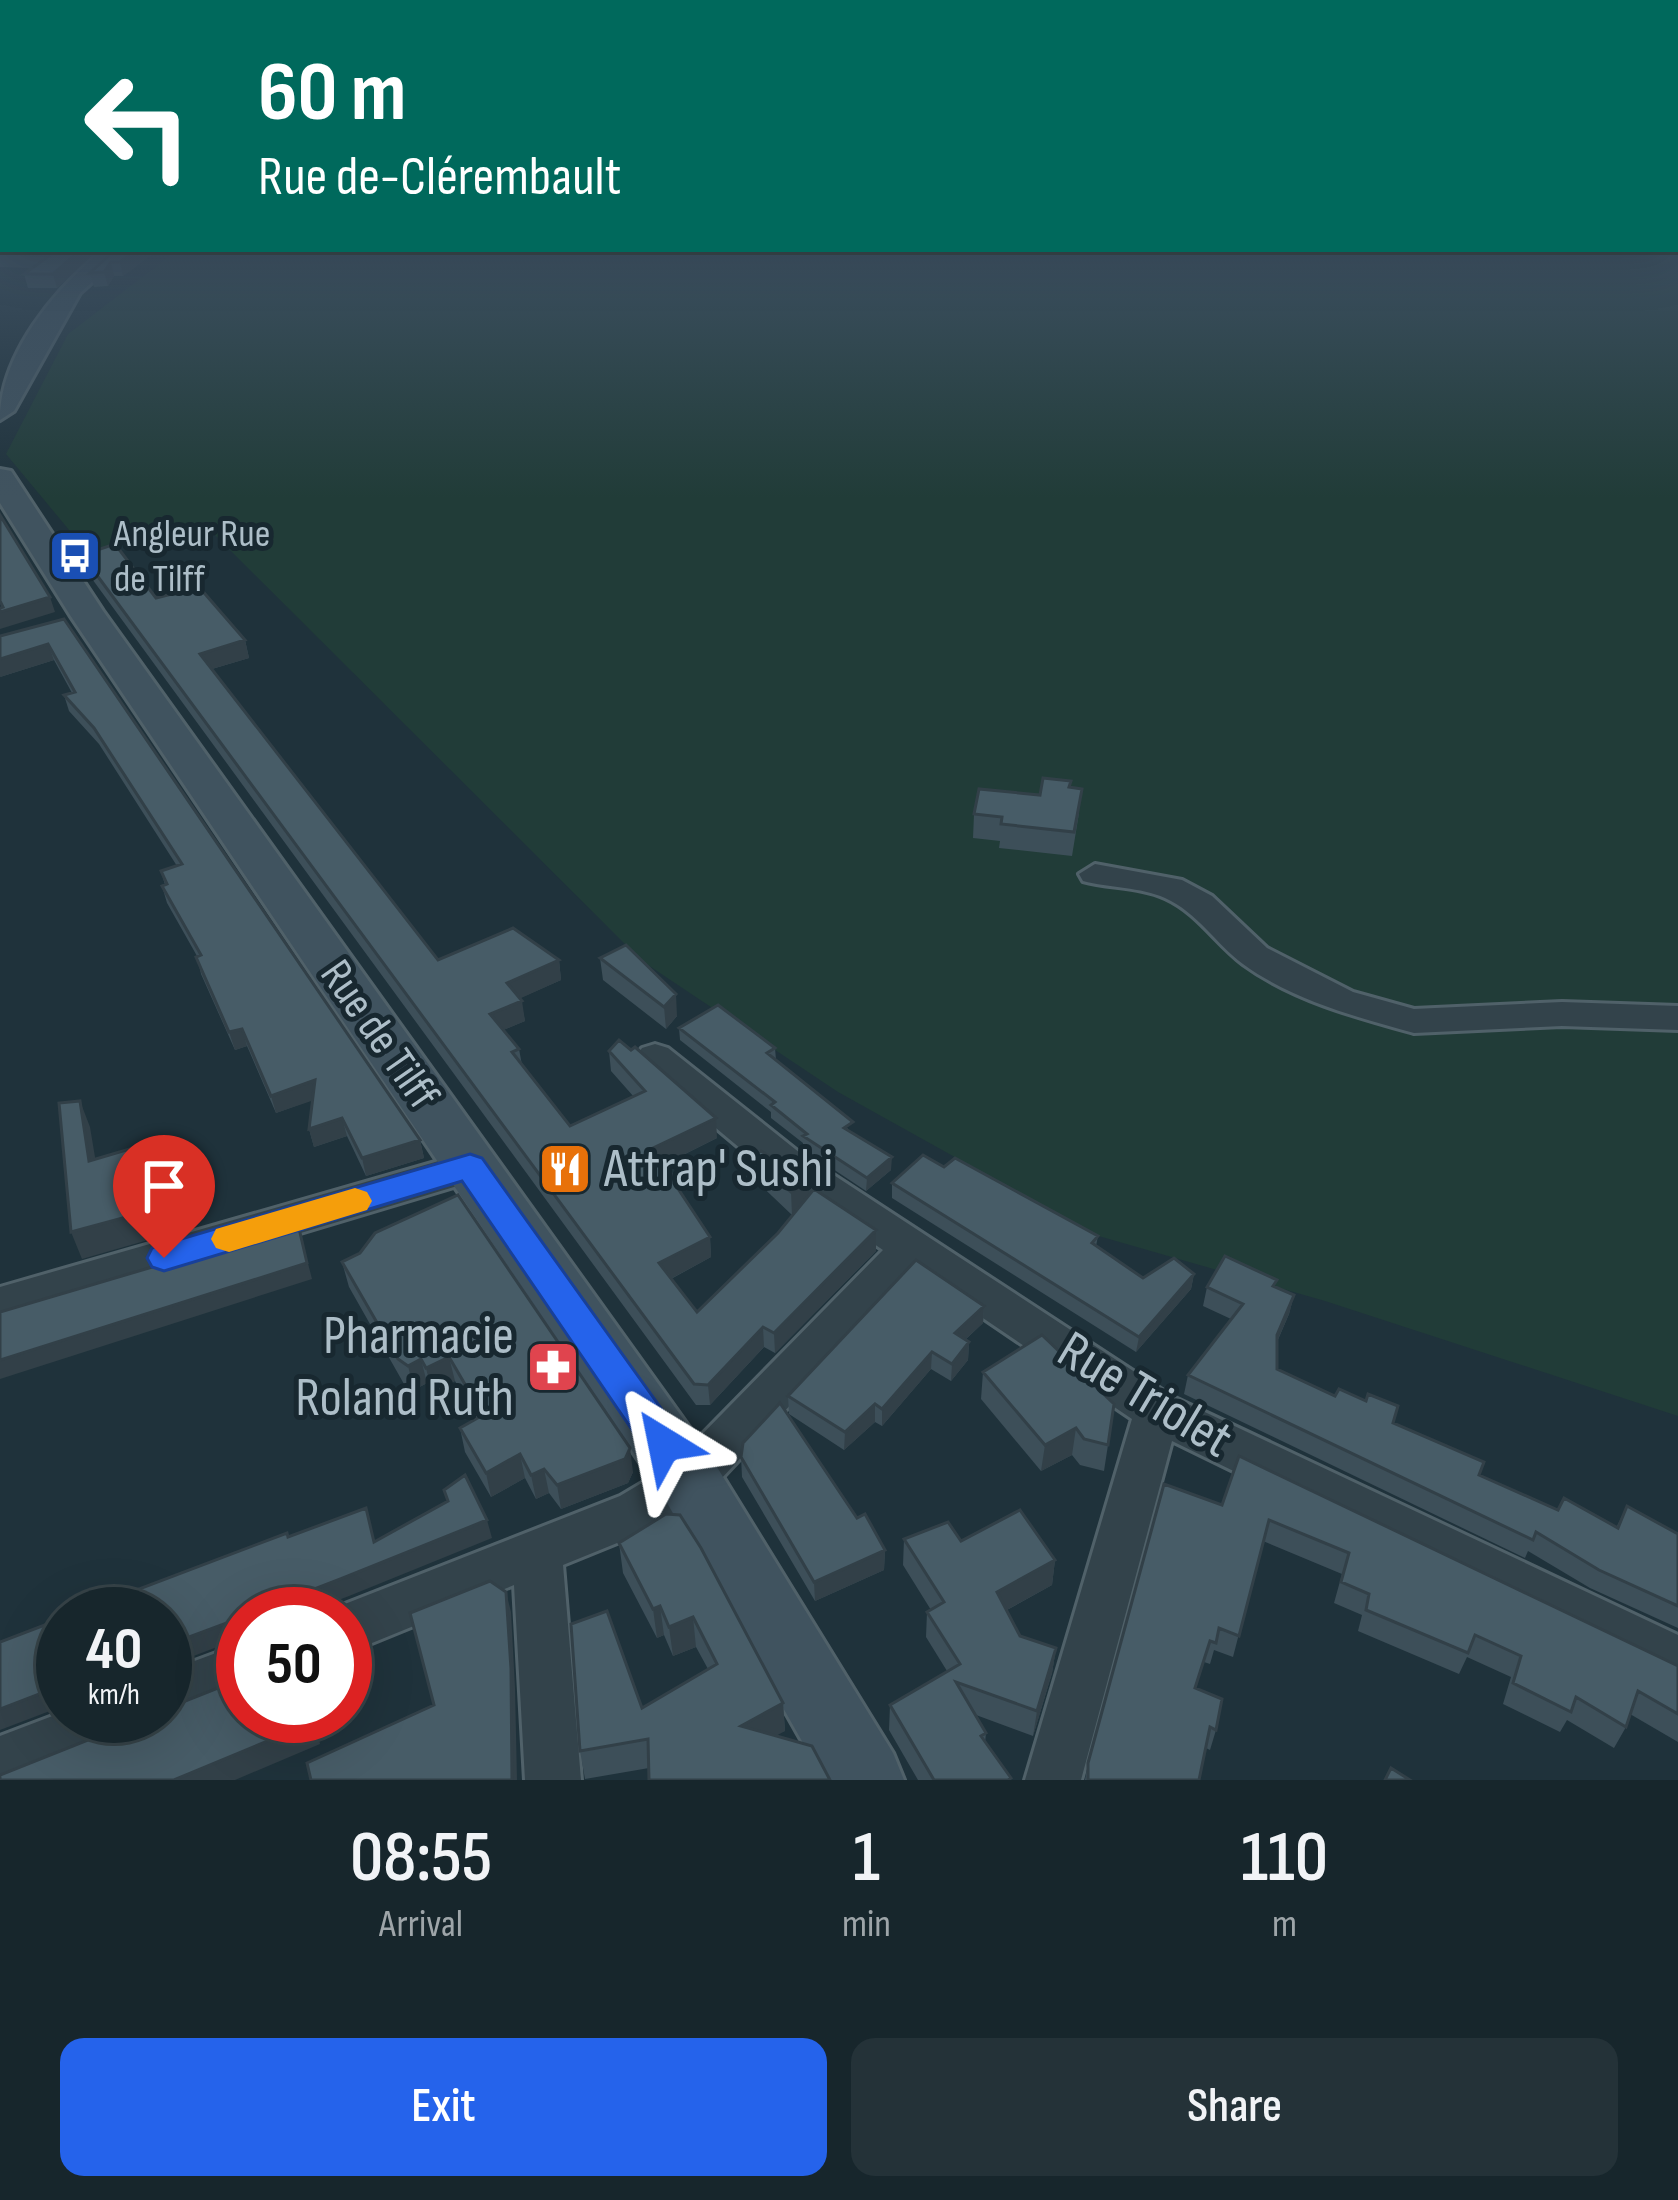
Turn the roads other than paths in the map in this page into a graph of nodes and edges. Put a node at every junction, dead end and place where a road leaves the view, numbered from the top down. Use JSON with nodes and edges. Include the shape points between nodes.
{"nodes":[{"id":1,"x":45,"y":332,"type":"edge"},
{"id":2,"x":0,"y":412,"type":"edge"},
{"id":3,"x":0,"y":478,"type":"edge"},
{"id":4,"x":1095,"y":874,"type":"dead end"},
{"id":5,"x":1678,"y":1018,"type":"edge"},
{"id":6,"x":655,"y":1057,"type":"edge"},
{"id":7,"x":470,"y":1167,"type":"junction"},
{"id":8,"x":912,"y":1248,"type":"junction"},
{"id":9,"x":0,"y":1306,"type":"edge"},
{"id":10,"x":1156,"y":1411,"type":"junction"},
{"id":11,"x":689,"y":1480,"type":"junction"},
{"id":12,"x":537,"y":1554,"type":"junction"},
{"id":13,"x":372,"y":1618,"type":"edge"},
{"id":14,"x":1678,"y":1662,"type":"edge"},
{"id":15,"x":53,"y":1743,"type":"edge"},
{"id":16,"x":0,"y":1764,"type":"edge"},
{"id":17,"x":553,"y":1780,"type":"edge"},
{"id":18,"x":866,"y":1780,"type":"edge"},
{"id":19,"x":1053,"y":1780,"type":"edge"}],
"edges":[{"from":1,"to":2,"type":"main road"},
{"from":3,"to":7,"type":"main road","name":"Rue de Tilff","via":[[77,619]]},
{"from":4,"to":5,"type":"street","via":[[1170,887],[1200,903],[1255,956],[1340,1000],[1414,1022]]},
{"from":6,"to":8,"type":"street","name":"Rue Triolet","via":[[786,1164]]},
{"from":7,"to":9,"type":"street"},
{"from":7,"to":11,"type":"main road","name":"Rue de Tilff"},
{"from":8,"to":10,"type":"street","name":"Rue Triolet"},
{"from":8,"to":11,"type":"street"},
{"from":10,"to":14,"type":"street","name":"Rue Triolet"},
{"from":10,"to":19,"type":"street"},
{"from":11,"to":12,"type":"street","via":[[637,1512]]},
{"from":11,"to":18,"type":"main road","name":"Rue de Tilff"},
{"from":12,"to":13,"type":"street"},
{"from":12,"to":17,"type":"street"},
{"from":15,"to":16,"type":"street"}]}
